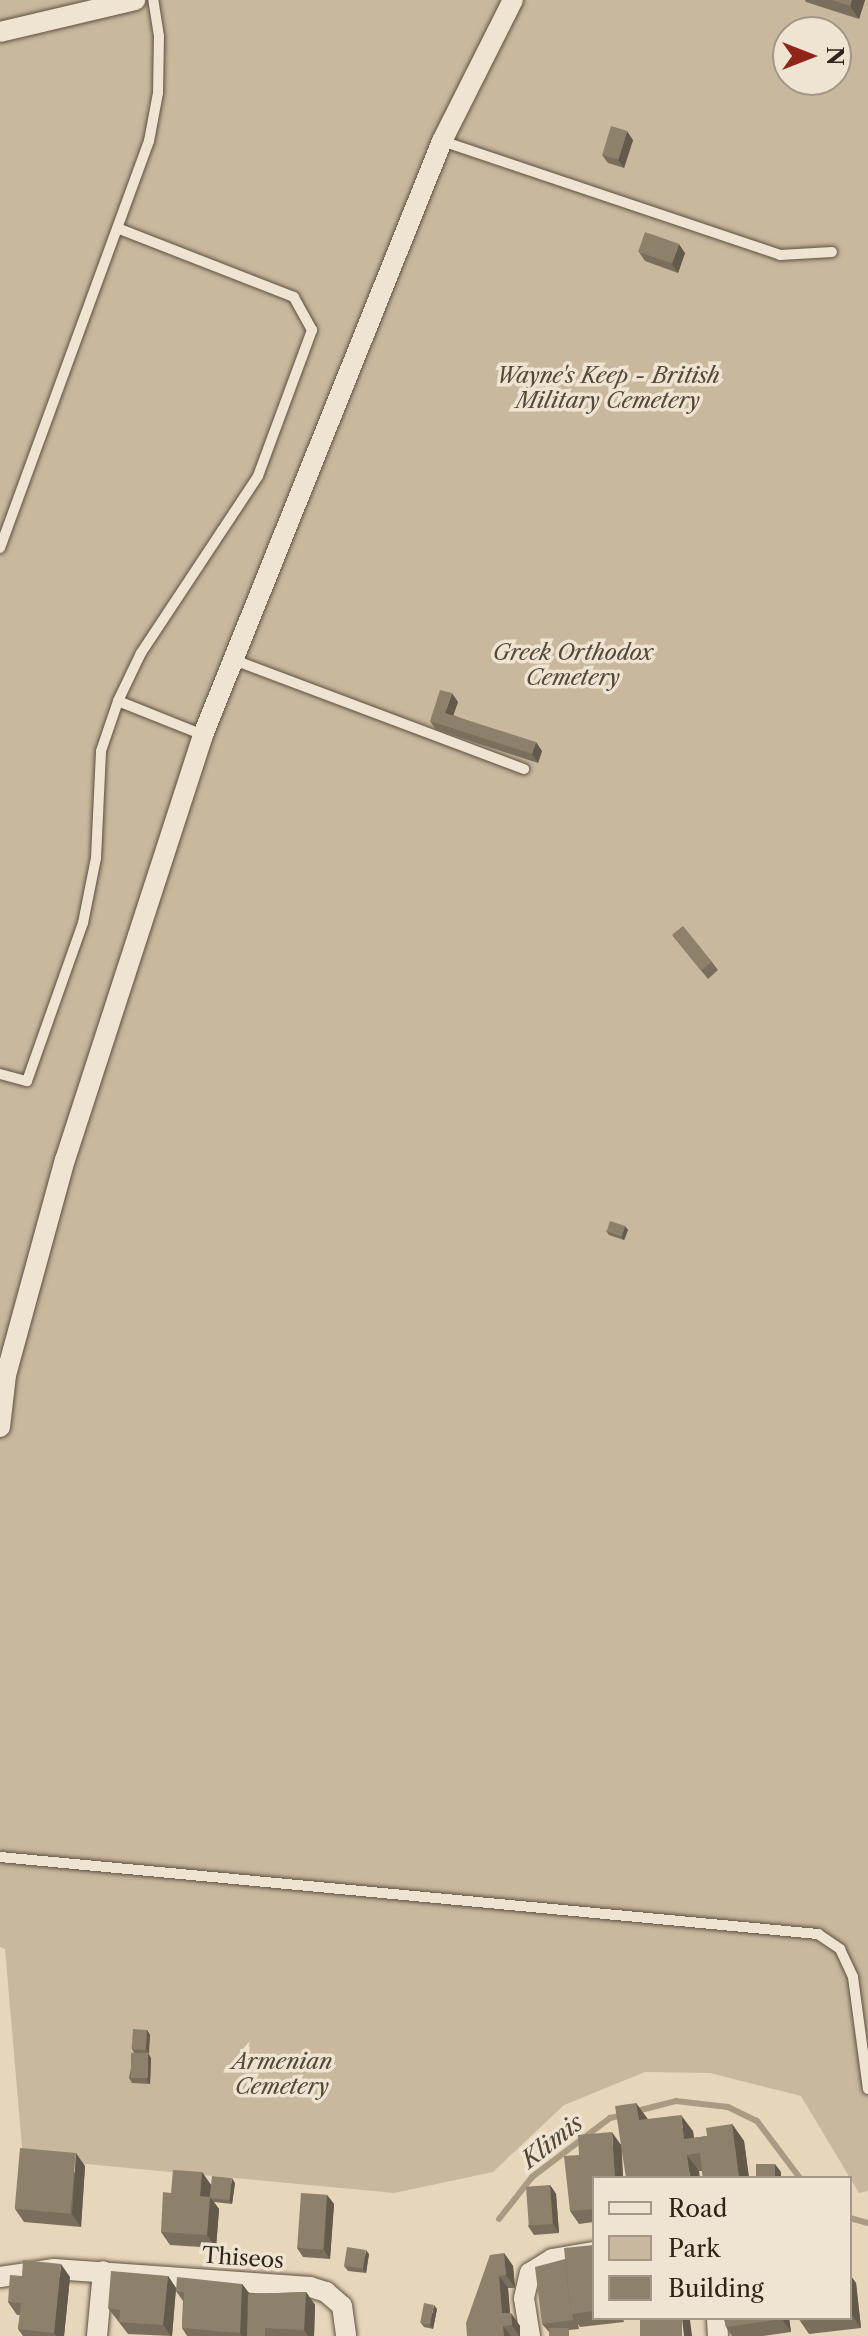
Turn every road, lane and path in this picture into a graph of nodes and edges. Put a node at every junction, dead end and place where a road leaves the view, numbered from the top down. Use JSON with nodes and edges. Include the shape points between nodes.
{"nodes":[{"id":1,"x":135,"y":0,"type":"edge"},
{"id":2,"x":153,"y":0,"type":"edge"},
{"id":3,"x":513,"y":0,"type":"edge"},
{"id":4,"x":0,"y":32,"type":"edge"},
{"id":5,"x":442,"y":141,"type":"junction"},
{"id":6,"x":120,"y":229,"type":"junction"},
{"id":7,"x":832,"y":252,"type":"dead end"},
{"id":8,"x":0,"y":548,"type":"edge"},
{"id":9,"x":234,"y":660,"type":"junction"},
{"id":10,"x":118,"y":701,"type":"junction"},
{"id":11,"x":203,"y":735,"type":"junction"},
{"id":12,"x":524,"y":769,"type":"dead end"},
{"id":13,"x":0,"y":1074,"type":"edge"},
{"id":14,"x":0,"y":1427,"type":"edge"},
{"id":15,"x":0,"y":1857,"type":"edge"},
{"id":16,"x":868,"y":2088,"type":"edge"},
{"id":17,"x":592,"y":2252,"type":"edge"},
{"id":18,"x":103,"y":2271,"type":"junction"},
{"id":19,"x":0,"y":2277,"type":"edge"},
{"id":20,"x":97,"y":2336,"type":"edge"},
{"id":21,"x":346,"y":2336,"type":"edge"},
{"id":22,"x":530,"y":2336,"type":"edge"}],
"edges":[{"from":1,"to":4,"type":"street"},
{"from":2,"to":6,"type":"lane","via":[[159,36],[158,93],[149,141]]},
{"from":3,"to":5,"type":"street"},
{"from":5,"to":7,"type":"lane","via":[[780,255]]},
{"from":5,"to":9,"type":"street"},
{"from":6,"to":8,"type":"lane"},
{"from":6,"to":10,"type":"lane","via":[[294,297],[312,330],[258,476],[141,653]]},
{"from":9,"to":11,"type":"street"},
{"from":9,"to":12,"type":"lane"},
{"from":10,"to":11,"type":"lane"},
{"from":10,"to":13,"type":"lane","via":[[101,751],[96,858],[83,923],[27,1081]]},
{"from":11,"to":14,"type":"street","via":[[65,1160],[6,1375]]},
{"from":15,"to":16,"type":"lane","via":[[818,1934],[840,1949],[853,1977]]},
{"from":17,"to":22,"type":"street","via":[[552,2259],[530,2273],[524,2298]]},
{"from":18,"to":19,"type":"street","name":"Thiseos","via":[[36,2270]]},
{"from":18,"to":20,"type":"street"},
{"from":18,"to":21,"type":"street","name":"Thiseos","via":[[318,2288],[342,2306]]}]}
